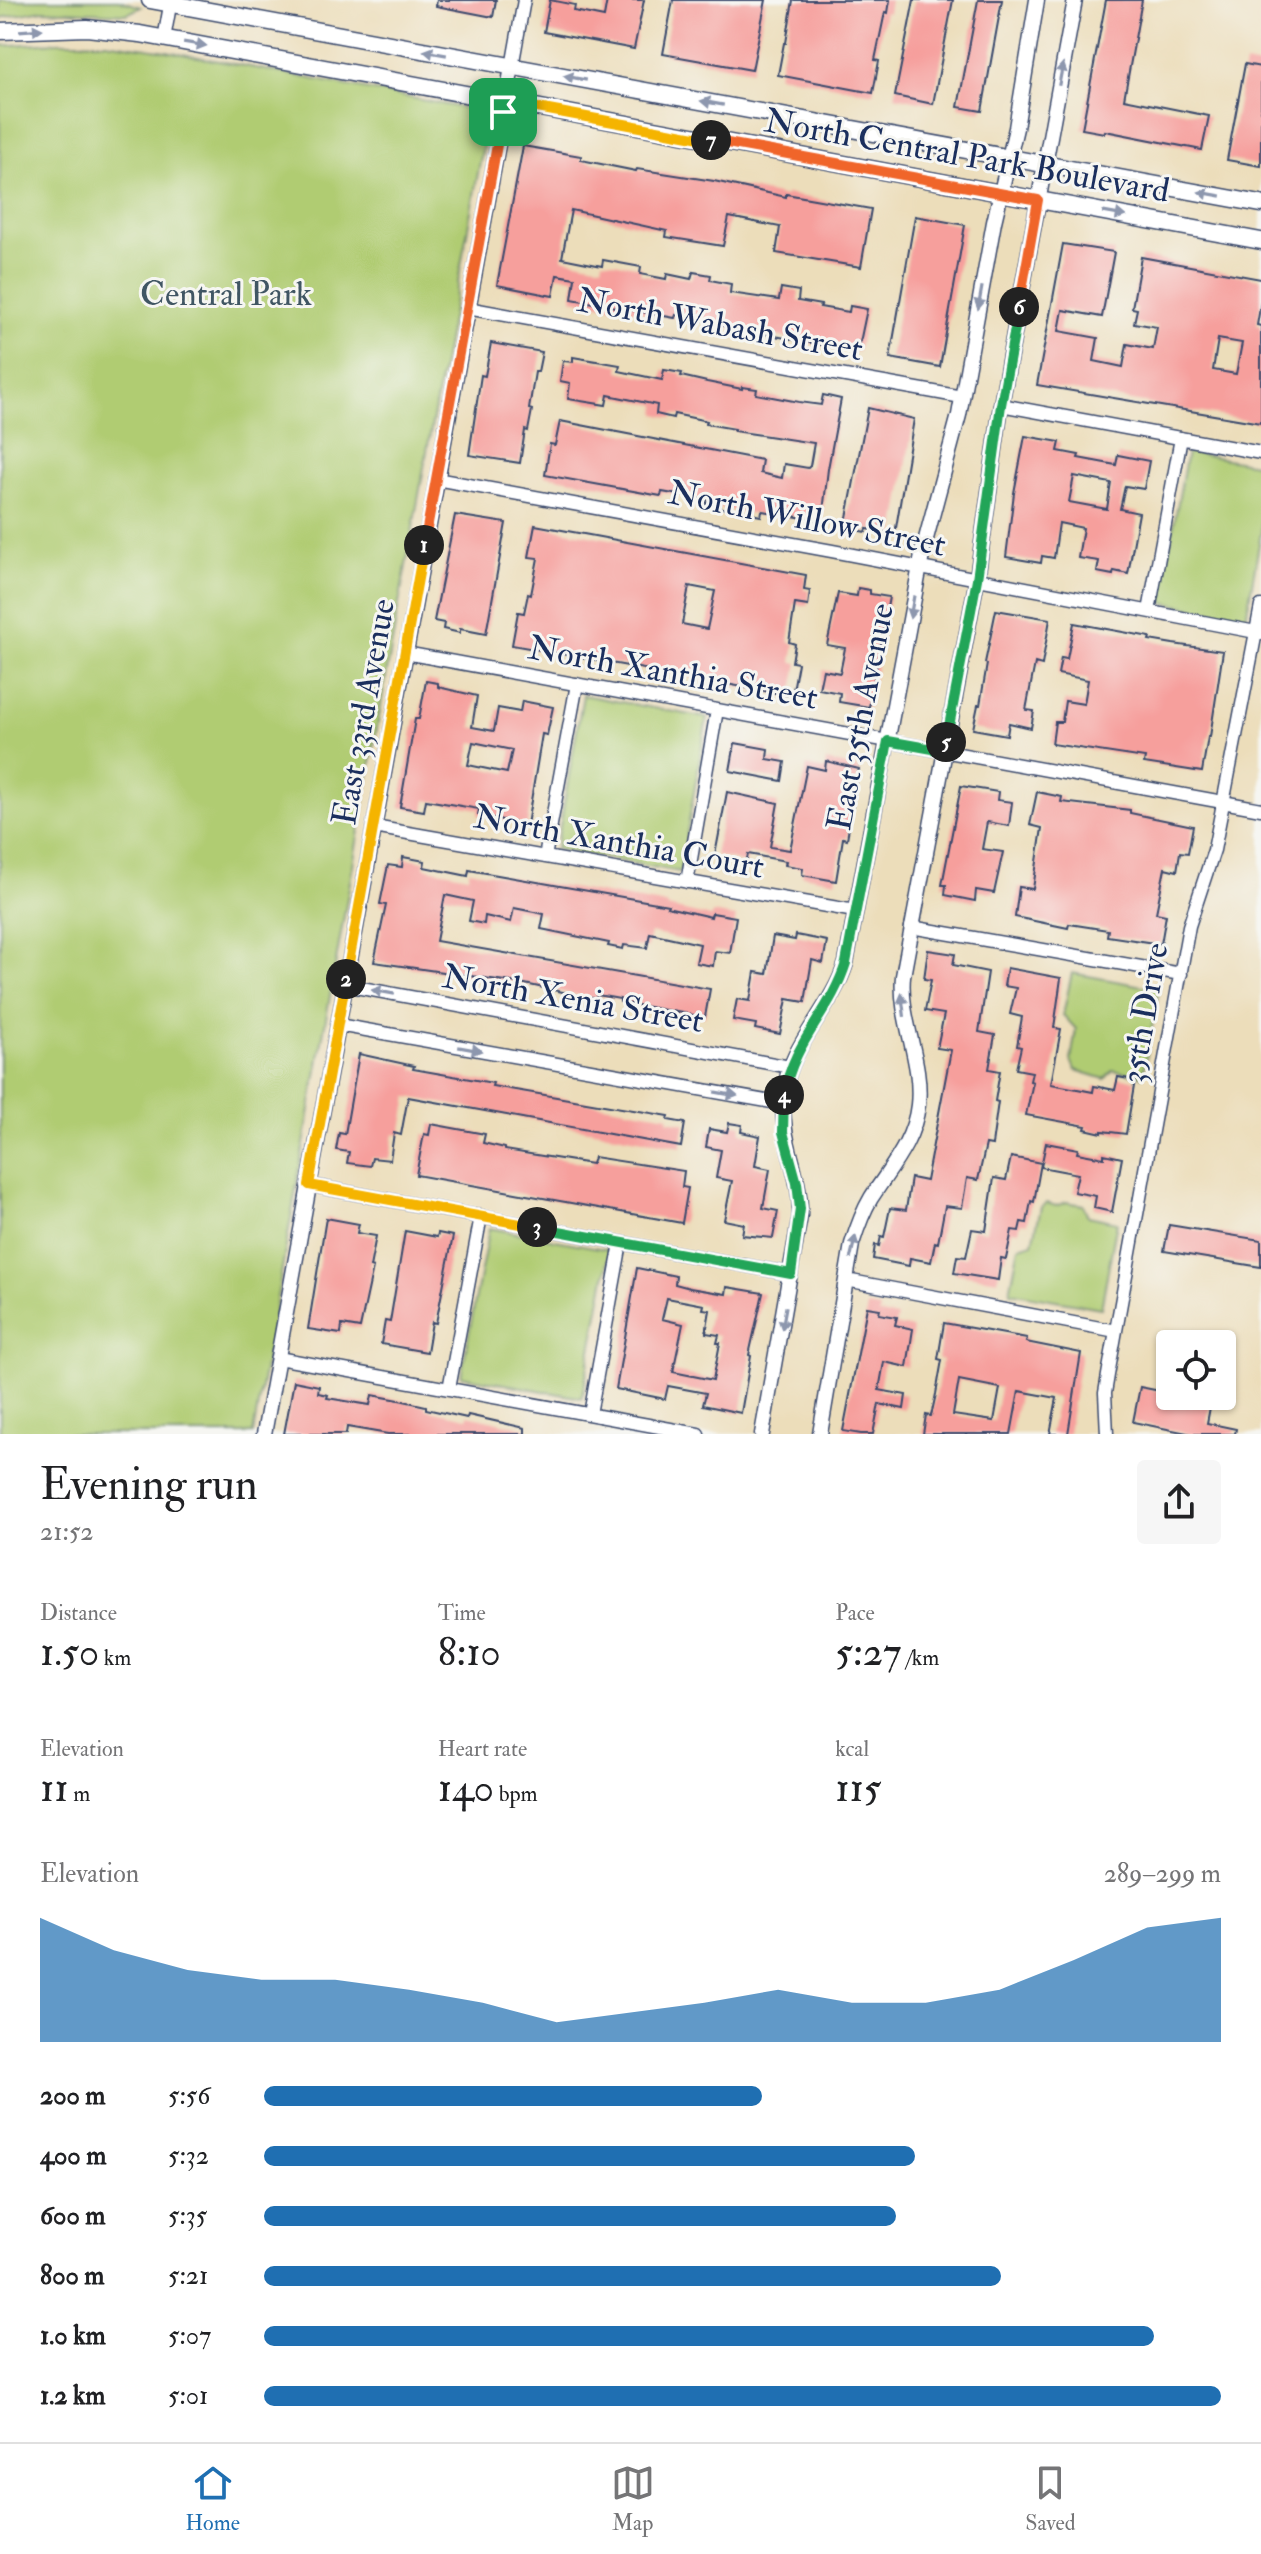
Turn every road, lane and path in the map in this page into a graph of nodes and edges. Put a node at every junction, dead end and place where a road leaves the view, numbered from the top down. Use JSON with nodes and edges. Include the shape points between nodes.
{"nodes":[{"id":1,"x":150,"y":0,"type":"edge"},
{"id":2,"x":524,"y":0,"type":"edge"},
{"id":3,"x":1037,"y":0,"type":"edge"},
{"id":4,"x":1075,"y":0,"type":"edge"},
{"id":5,"x":171,"y":2,"type":"edge"},
{"id":6,"x":0,"y":31,"type":"edge"},
{"id":7,"x":164,"y":39,"type":"junction"},
{"id":8,"x":512,"y":67,"type":"junction"},
{"id":9,"x":505,"y":102,"type":"junction"},
{"id":10,"x":1009,"y":157,"type":"junction"},
{"id":11,"x":1044,"y":163,"type":"junction"},
{"id":12,"x":1001,"y":193,"type":"junction"},
{"id":13,"x":1038,"y":200,"type":"junction"},
{"id":14,"x":1261,"y":204,"type":"edge"},
{"id":15,"x":1261,"y":241,"type":"edge"},
{"id":16,"x":467,"y":308,"type":"junction"},
{"id":17,"x":962,"y":397,"type":"junction"},
{"id":18,"x":1001,"y":405,"type":"junction"},
{"id":19,"x":1181,"y":438,"type":"junction"},
{"id":20,"x":1261,"y":453,"type":"edge"},
{"id":21,"x":436,"y":479,"type":"junction"},
{"id":22,"x":919,"y":569,"type":"junction"},
{"id":23,"x":977,"y":579,"type":"junction"},
{"id":24,"x":1261,"y":606,"type":"edge"},
{"id":25,"x":1149,"y":611,"type":"junction"},
{"id":26,"x":1258,"y":633,"type":"edge"},
{"id":27,"x":405,"y":653,"type":"junction"},
{"id":28,"x":577,"y":684,"type":"junction"},
{"id":29,"x":717,"y":710,"type":"junction"},
{"id":30,"x":888,"y":741,"type":"junction"},
{"id":31,"x":944,"y":751,"type":"junction"},
{"id":32,"x":1223,"y":802,"type":"junction"},
{"id":33,"x":1261,"y":809,"type":"edge"},
{"id":34,"x":374,"y":827,"type":"junction"},
{"id":35,"x":545,"y":857,"type":"junction"},
{"id":36,"x":687,"y":882,"type":"junction"},
{"id":37,"x":855,"y":911,"type":"junction"},
{"id":38,"x":911,"y":927,"type":"junction"},
{"id":39,"x":1181,"y":974,"type":"junction"},
{"id":40,"x":345,"y":985,"type":"junction"},
{"id":41,"x":338,"y":1025,"type":"junction"},
{"id":42,"x":790,"y":1067,"type":"junction"},
{"id":43,"x":783,"y":1104,"type":"junction"},
{"id":44,"x":309,"y":1185,"type":"junction"},
{"id":45,"x":481,"y":1216,"type":"junction"},
{"id":46,"x":621,"y":1243,"type":"junction"},
{"id":47,"x":791,"y":1274,"type":"junction"},
{"id":48,"x":846,"y":1280,"type":"junction"},
{"id":49,"x":1116,"y":1331,"type":"junction"},
{"id":50,"x":278,"y":1358,"type":"junction"},
{"id":51,"x":449,"y":1389,"type":"junction"},
{"id":52,"x":590,"y":1414,"type":"junction"},
{"id":53,"x":264,"y":1434,"type":"edge"},
{"id":54,"x":698,"y":1434,"type":"edge"},
{"id":55,"x":762,"y":1434,"type":"edge"},
{"id":56,"x":820,"y":1434,"type":"edge"},
{"id":57,"x":1107,"y":1434,"type":"edge"}],
"edges":[{"from":1,"to":5,"type":"main road","name":"North Central Park Boulevard"},
{"from":2,"to":8,"type":"street","name":"East 33rd Avenue"},
{"from":3,"to":10,"type":"street","name":"East 35th Avenue"},
{"from":11,"to":4,"type":"street","one_way":true},
{"from":5,"to":7,"type":"street"},
{"from":8,"to":5,"type":"main road","name":"North Central Park Boulevard","one_way":true},
{"from":6,"to":7,"type":"main road","name":"North Central Park Boulevard","one_way":true,"via":[[87,28]]},
{"from":7,"to":9,"type":"main road","name":"North Central Park Boulevard","one_way":true},
{"from":8,"to":9,"type":"street","name":"East 33rd Avenue"},
{"from":10,"to":8,"type":"main road","name":"North Central Park Boulevard","one_way":true},
{"from":9,"to":12,"type":"main road","name":"North Central Park Boulevard"},
{"from":9,"to":16,"type":"street","name":"East 33rd Avenue"},
{"from":10,"to":11,"type":"main road","name":"North Central Park Boulevard"},
{"from":10,"to":12,"type":"street","name":"East 35th Avenue"},
{"from":11,"to":13,"type":"street"},
{"from":14,"to":11,"type":"main road","name":"North Central Park Boulevard","one_way":true},
{"from":12,"to":13,"type":"main road","name":"North Central Park Boulevard"},
{"from":12,"to":17,"type":"street","name":"East 35th Avenue","one_way":true},
{"from":13,"to":15,"type":"main road","name":"North Central Park Boulevard","one_way":true},
{"from":13,"to":18,"type":"street"},
{"from":16,"to":17,"type":"street","name":"North Wabash Street"},
{"from":16,"to":21,"type":"street","name":"East 33rd Avenue"},
{"from":17,"to":22,"type":"street","name":"East 35th Avenue"},
{"from":18,"to":19,"type":"street"},
{"from":18,"to":23,"type":"street"},
{"from":19,"to":20,"type":"street"},
{"from":19,"to":25,"type":"street"},
{"from":21,"to":22,"type":"street","name":"North Willow Street"},
{"from":21,"to":27,"type":"street","name":"East 33rd Avenue"},
{"from":22,"to":23,"type":"street","name":"North Willow Street"},
{"from":22,"to":30,"type":"street","name":"East 35th Avenue","one_way":true},
{"from":23,"to":25,"type":"street","name":"North Willow Street"},
{"from":23,"to":31,"type":"street"},
{"from":24,"to":26,"type":"street","name":"35th Drive"},
{"from":25,"to":26,"type":"street","name":"North Willow Street"},
{"from":26,"to":32,"type":"street","name":"35th Drive"},
{"from":27,"to":28,"type":"street","name":"North Xanthia Street"},
{"from":27,"to":34,"type":"street","name":"East 33rd Avenue"},
{"from":28,"to":29,"type":"street","name":"North Xanthia Street"},
{"from":28,"to":35,"type":"street"},
{"from":29,"to":30,"type":"street","name":"North Xanthia Street"},
{"from":29,"to":36,"type":"street"},
{"from":30,"to":31,"type":"street","name":"North Xanthia Street"},
{"from":30,"to":37,"type":"street","name":"East 35th Avenue"},
{"from":31,"to":32,"type":"street","name":"North Xanthia Street"},
{"from":31,"to":38,"type":"street"},
{"from":32,"to":33,"type":"street","name":"North Xanthia Street"},
{"from":32,"to":39,"type":"street","name":"35th Drive"},
{"from":34,"to":35,"type":"street","name":"North Xanthia Court"},
{"from":34,"to":40,"type":"street","name":"East 33rd Avenue"},
{"from":35,"to":36,"type":"street","name":"North Xanthia Court"},
{"from":36,"to":37,"type":"street","name":"North Xanthia Court"},
{"from":37,"to":42,"type":"street","name":"East 35th Avenue","via":[[841,980]]},
{"from":38,"to":39,"type":"street"},
{"from":48,"to":38,"type":"street","one_way":true,"via":[[859,1224],[901,1156],[916,1116],[918,1071],[901,990]]},
{"from":39,"to":49,"type":"street","name":"35th Drive"},
{"from":40,"to":41,"type":"street","name":"East 33rd Avenue"},
{"from":42,"to":40,"type":"street","name":"North Xenia Street","one_way":true},
{"from":41,"to":43,"type":"street","name":"North Xenia Street","one_way":true},
{"from":41,"to":44,"type":"street","name":"East 33rd Avenue"},
{"from":42,"to":43,"type":"street","name":"East 35th Avenue"},
{"from":43,"to":47,"type":"street","name":"East 35th Avenue","via":[[783,1132],[800,1209]]},
{"from":44,"to":45,"type":"street"},
{"from":44,"to":50,"type":"street","name":"East 33rd Avenue"},
{"from":45,"to":46,"type":"street"},
{"from":45,"to":51,"type":"street"},
{"from":46,"to":47,"type":"street"},
{"from":46,"to":52,"type":"street"},
{"from":47,"to":55,"type":"street","name":"East 35th Avenue","one_way":true},
{"from":48,"to":49,"type":"street"},
{"from":48,"to":56,"type":"street"},
{"from":49,"to":57,"type":"street","name":"35th Drive","via":[[1105,1393]]},
{"from":50,"to":51,"type":"street"},
{"from":50,"to":53,"type":"street","name":"East 33rd Avenue"},
{"from":51,"to":52,"type":"street"},
{"from":52,"to":54,"type":"street"}]}
